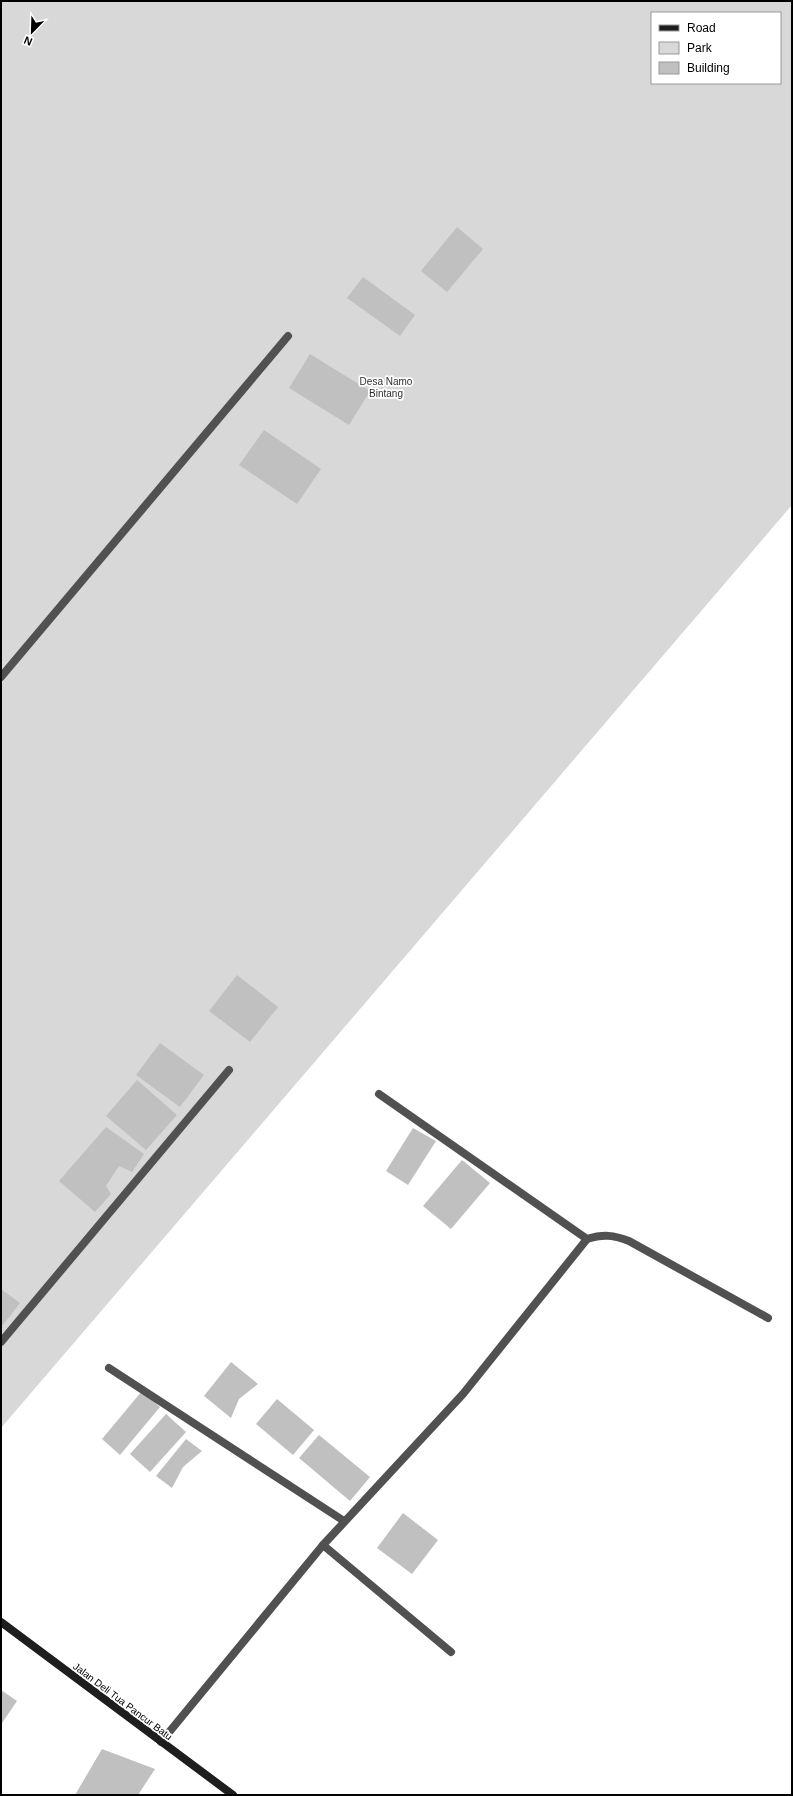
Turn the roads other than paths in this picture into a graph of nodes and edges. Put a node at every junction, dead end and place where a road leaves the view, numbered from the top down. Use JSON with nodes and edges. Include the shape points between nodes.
{"nodes":[{"id":1,"x":288,"y":336,"type":"dead end"},
{"id":2,"x":1,"y":677,"type":"edge"},
{"id":3,"x":229,"y":1070,"type":"dead end"},
{"id":4,"x":379,"y":1094,"type":"dead end"},
{"id":5,"x":587,"y":1239,"type":"junction"},
{"id":6,"x":768,"y":1318,"type":"dead end"},
{"id":7,"x":1,"y":1342,"type":"edge"},
{"id":8,"x":109,"y":1368,"type":"dead end"},
{"id":9,"x":344,"y":1521,"type":"junction"},
{"id":10,"x":323,"y":1545,"type":"junction"},
{"id":11,"x":1,"y":1622,"type":"edge"},
{"id":12,"x":451,"y":1652,"type":"dead end"},
{"id":13,"x":161,"y":1742,"type":"junction"},
{"id":14,"x":233,"y":1795,"type":"edge"}],
"edges":[{"from":1,"to":2,"type":"street"},
{"from":3,"to":7,"type":"street"},
{"from":4,"to":5,"type":"street"},
{"from":5,"to":6,"type":"street","via":[[607,1235],[630,1241]]},
{"from":5,"to":9,"type":"street","via":[[463,1394]]},
{"from":8,"to":9,"type":"street"},
{"from":9,"to":10,"type":"street"},
{"from":10,"to":12,"type":"street"},
{"from":10,"to":13,"type":"street"},
{"from":11,"to":13,"type":"main road","name":"Jalan Deli Tua Pancur Batu"},
{"from":13,"to":14,"type":"main road","name":"Jalan Deli Tua Pancur Batu"}]}
